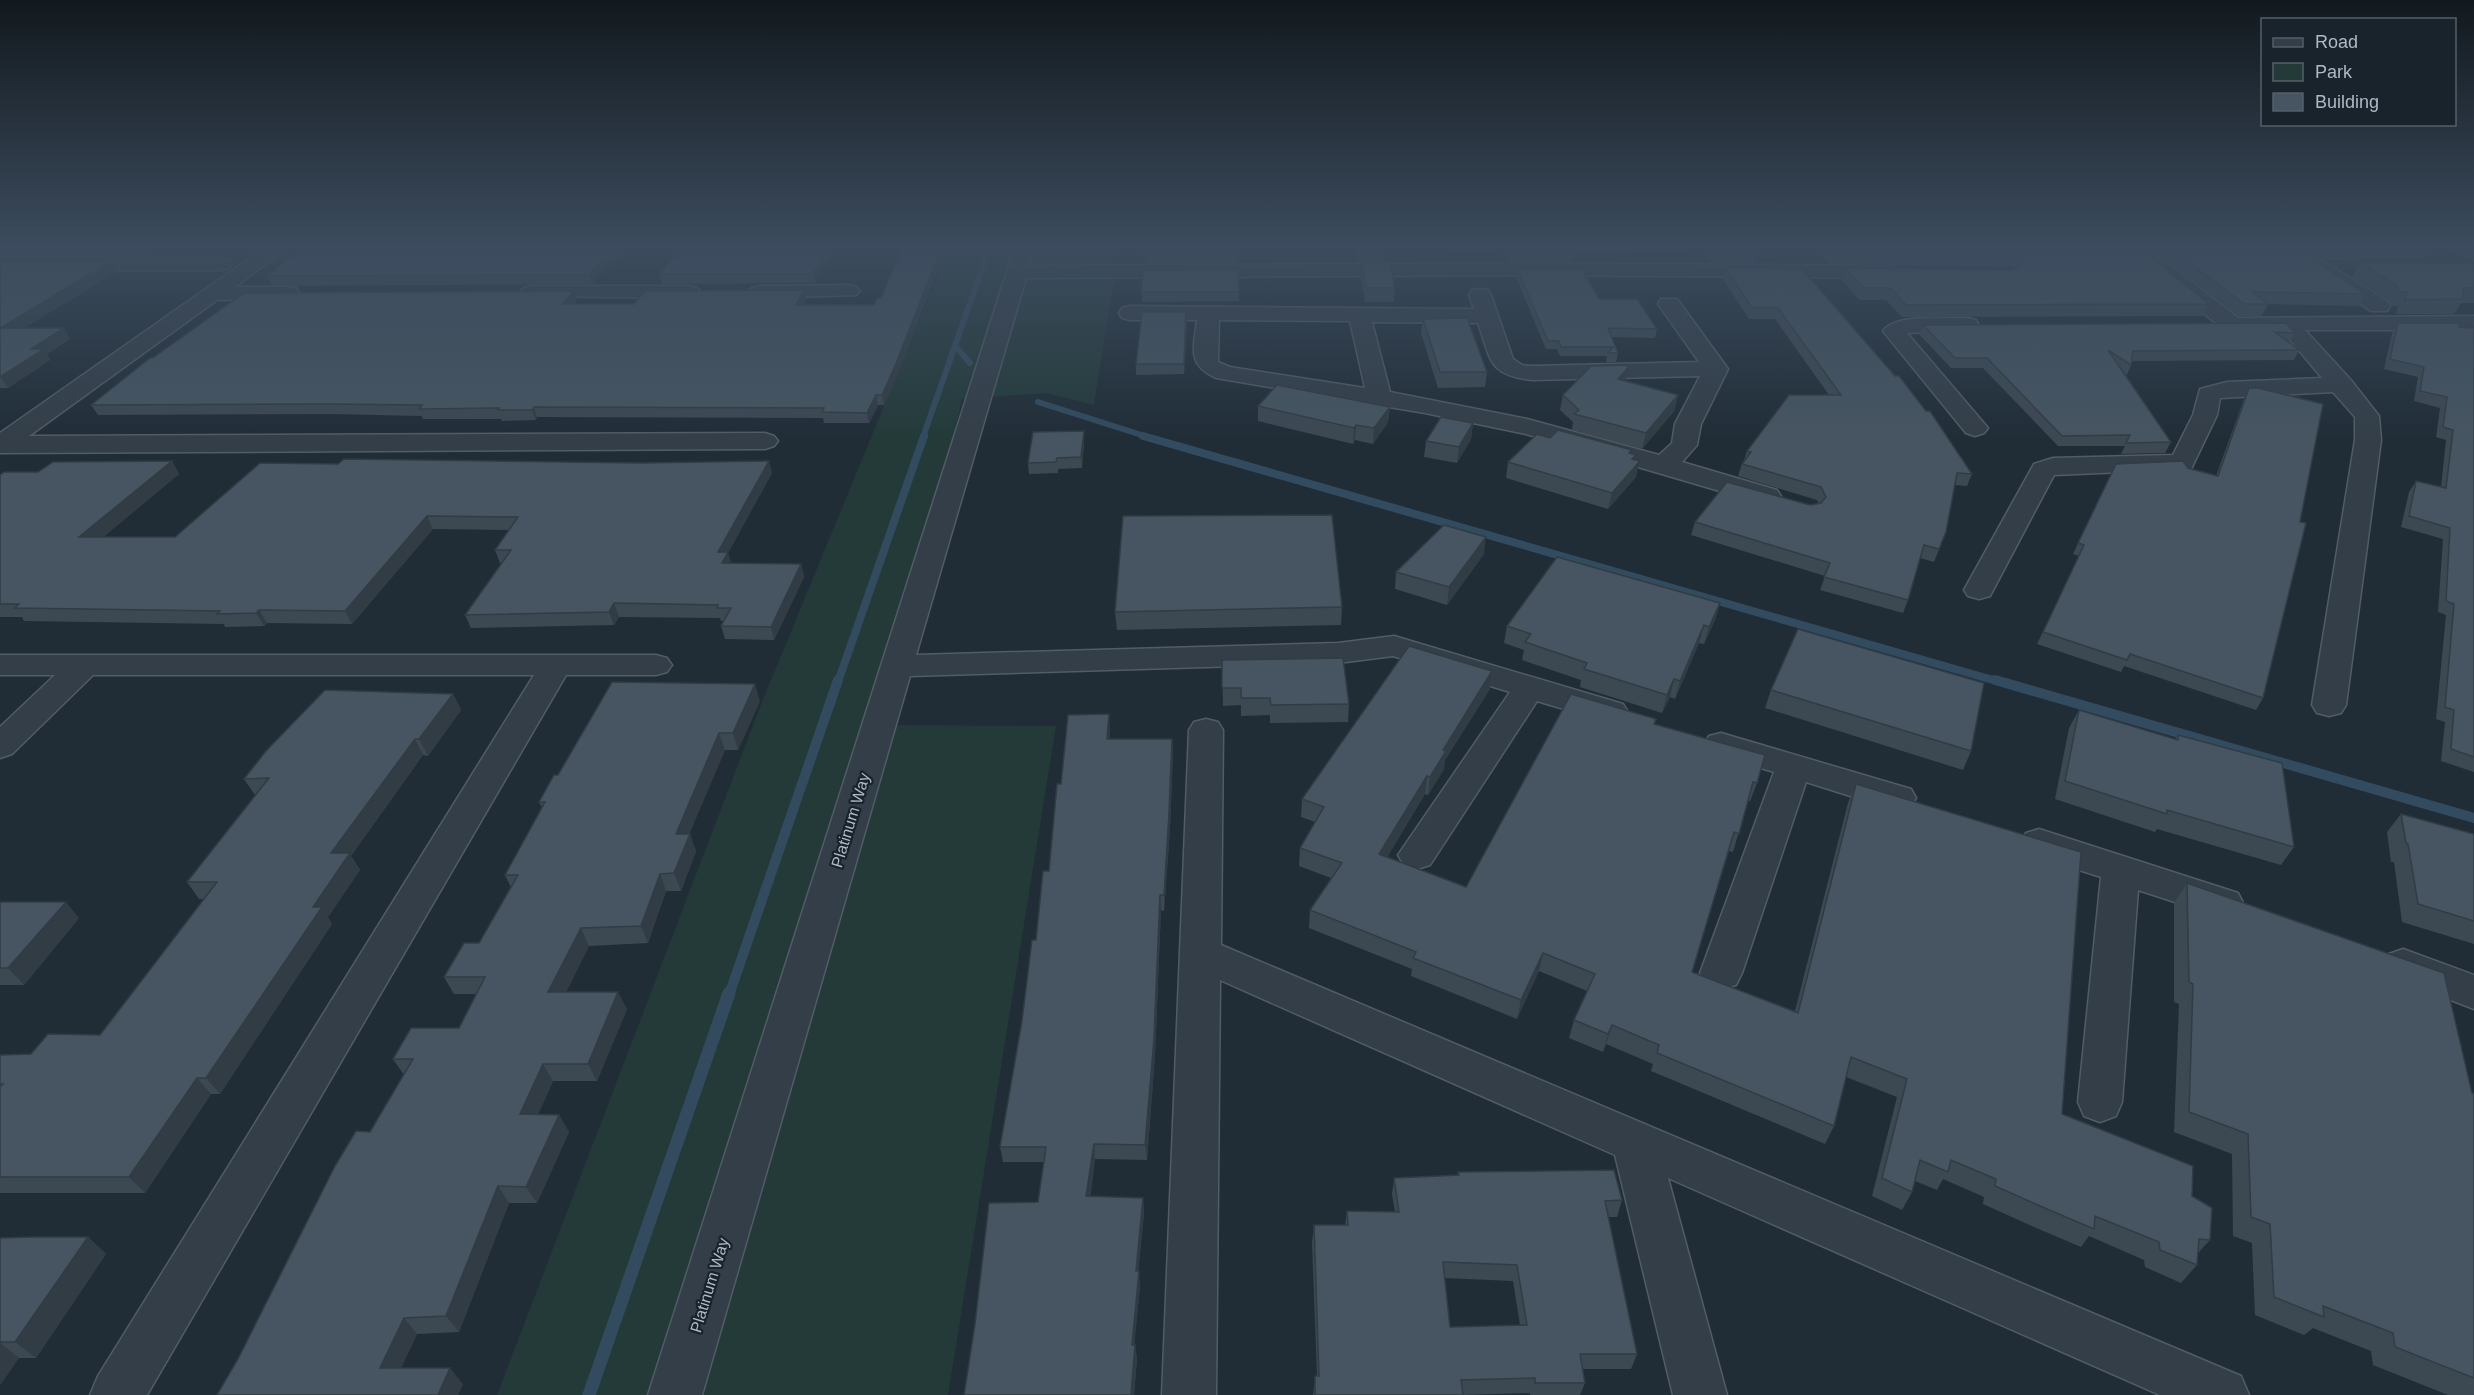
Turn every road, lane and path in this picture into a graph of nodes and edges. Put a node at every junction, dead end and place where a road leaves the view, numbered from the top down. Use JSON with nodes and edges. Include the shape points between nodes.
{"nodes":[{"id":1,"x":154,"y":311,"type":"edge"},
{"id":2,"x":188,"y":311,"type":"edge"},
{"id":3,"x":1005,"y":311,"type":"edge"},
{"id":4,"x":1485,"y":311,"type":"edge"},
{"id":5,"x":1674,"y":311,"type":"edge"},
{"id":6,"x":2215,"y":311,"type":"edge"},
{"id":7,"x":1131,"y":313,"type":"dead end"},
{"id":8,"x":1208,"y":314,"type":"junction"},
{"id":9,"x":1359,"y":315,"type":"junction"},
{"id":10,"x":1486,"y":316,"type":"junction"},
{"id":11,"x":2474,"y":323,"type":"edge"},
{"id":12,"x":2196,"y":324,"type":"edge"},
{"id":13,"x":2231,"y":324,"type":"junction"},
{"id":14,"x":2288,"y":324,"type":"junction"},
{"id":15,"x":1985,"y":325,"type":"edge"},
{"id":16,"x":1716,"y":369,"type":"junction"},
{"id":17,"x":54,"y":380,"type":"dead end"},
{"id":18,"x":2342,"y":384,"type":"junction"},
{"id":19,"x":1378,"y":397,"type":"junction"},
{"id":20,"x":1975,"y":428,"type":"dead end"},
{"id":21,"x":765,"y":441,"type":"dead end"},
{"id":22,"x":0,"y":444,"type":"edge"},
{"id":23,"x":1664,"y":465,"type":"junction"},
{"id":24,"x":1784,"y":502,"type":"edge"},
{"id":25,"x":1979,"y":590,"type":"dead end"},
{"id":26,"x":0,"y":665,"type":"edge"},
{"id":27,"x":85,"y":665,"type":"junction"},
{"id":28,"x":556,"y":665,"type":"junction"},
{"id":29,"x":656,"y":665,"type":"dead end"},
{"id":30,"x":897,"y":666,"type":"junction"},
{"id":31,"x":1529,"y":688,"type":"junction"},
{"id":32,"x":2329,"y":705,"type":"dead end"},
{"id":33,"x":1640,"y":720,"type":"edge"},
{"id":34,"x":1206,"y":730,"type":"dead end"},
{"id":35,"x":1695,"y":736,"type":"edge"},
{"id":36,"x":0,"y":746,"type":"edge"},
{"id":37,"x":1794,"y":765,"type":"junction"},
{"id":38,"x":1929,"y":808,"type":"edge"},
{"id":39,"x":2008,"y":834,"type":"edge"},
{"id":40,"x":1417,"y":855,"type":"dead end"},
{"id":41,"x":2121,"y":869,"type":"junction"},
{"id":42,"x":2256,"y":914,"type":"edge"},
{"id":43,"x":1200,"y":954,"type":"junction"},
{"id":44,"x":2379,"y":956,"type":"edge"},
{"id":45,"x":1721,"y":974,"type":"dead end"},
{"id":46,"x":2474,"y":993,"type":"edge"},
{"id":47,"x":2100,"y":1102,"type":"dead end"},
{"id":48,"x":1635,"y":1142,"type":"junction"},
{"id":49,"x":2207,"y":1391,"type":"edge"},
{"id":50,"x":117,"y":1395,"type":"edge"},
{"id":51,"x":675,"y":1395,"type":"edge"},
{"id":52,"x":1189,"y":1395,"type":"edge"},
{"id":53,"x":1700,"y":1395,"type":"edge"}],
"edges":[{"from":1,"to":17,"type":"street"},
{"from":2,"to":22,"type":"street"},
{"from":3,"to":30,"type":"street","name":"Platinum Way"},
{"from":4,"to":10,"type":"street"},
{"from":5,"to":16,"type":"street"},
{"from":6,"to":13,"type":"street"},
{"from":7,"to":8,"type":"street"},
{"from":8,"to":9,"type":"street"},
{"from":8,"to":19,"type":"street","via":[[1205,358],[1209,366],[1224,373]]},
{"from":9,"to":10,"type":"street"},
{"from":9,"to":19,"type":"street"},
{"from":10,"to":16,"type":"street","via":[[1503,362],[1515,371]]},
{"from":11,"to":14,"type":"street"},
{"from":12,"to":13,"type":"street"},
{"from":13,"to":14,"type":"street"},
{"from":14,"to":18,"type":"street"},
{"from":15,"to":20,"type":"street","via":[[1903,326],[1894,331]]},
{"from":16,"to":23,"type":"street","via":[[1688,424],[1684,445]]},
{"from":18,"to":25,"type":"street","via":[[2227,388],[2209,394],[2205,415],[2182,463],[2053,466],[2043,470]]},
{"from":18,"to":32,"type":"street","via":[[2367,416],[2367,440]]},
{"from":19,"to":23,"type":"street","via":[[1494,419]]},
{"from":21,"to":22,"type":"street"},
{"from":23,"to":24,"type":"street"},
{"from":26,"to":27,"type":"street"},
{"from":27,"to":28,"type":"street"},
{"from":27,"to":36,"type":"street"},
{"from":28,"to":29,"type":"street"},
{"from":28,"to":50,"type":"street"},
{"from":30,"to":31,"type":"street","via":[[1338,653],[1394,646]]},
{"from":30,"to":51,"type":"street","name":"Platinum Way"},
{"from":31,"to":33,"type":"street"},
{"from":31,"to":40,"type":"street"},
{"from":34,"to":43,"type":"street"},
{"from":35,"to":37,"type":"street"},
{"from":37,"to":38,"type":"street"},
{"from":37,"to":45,"type":"street"},
{"from":39,"to":41,"type":"street"},
{"from":41,"to":42,"type":"street"},
{"from":41,"to":47,"type":"street"},
{"from":43,"to":48,"type":"street"},
{"from":43,"to":52,"type":"street"},
{"from":44,"to":46,"type":"street"},
{"from":48,"to":49,"type":"street"},
{"from":48,"to":53,"type":"street"}]}
